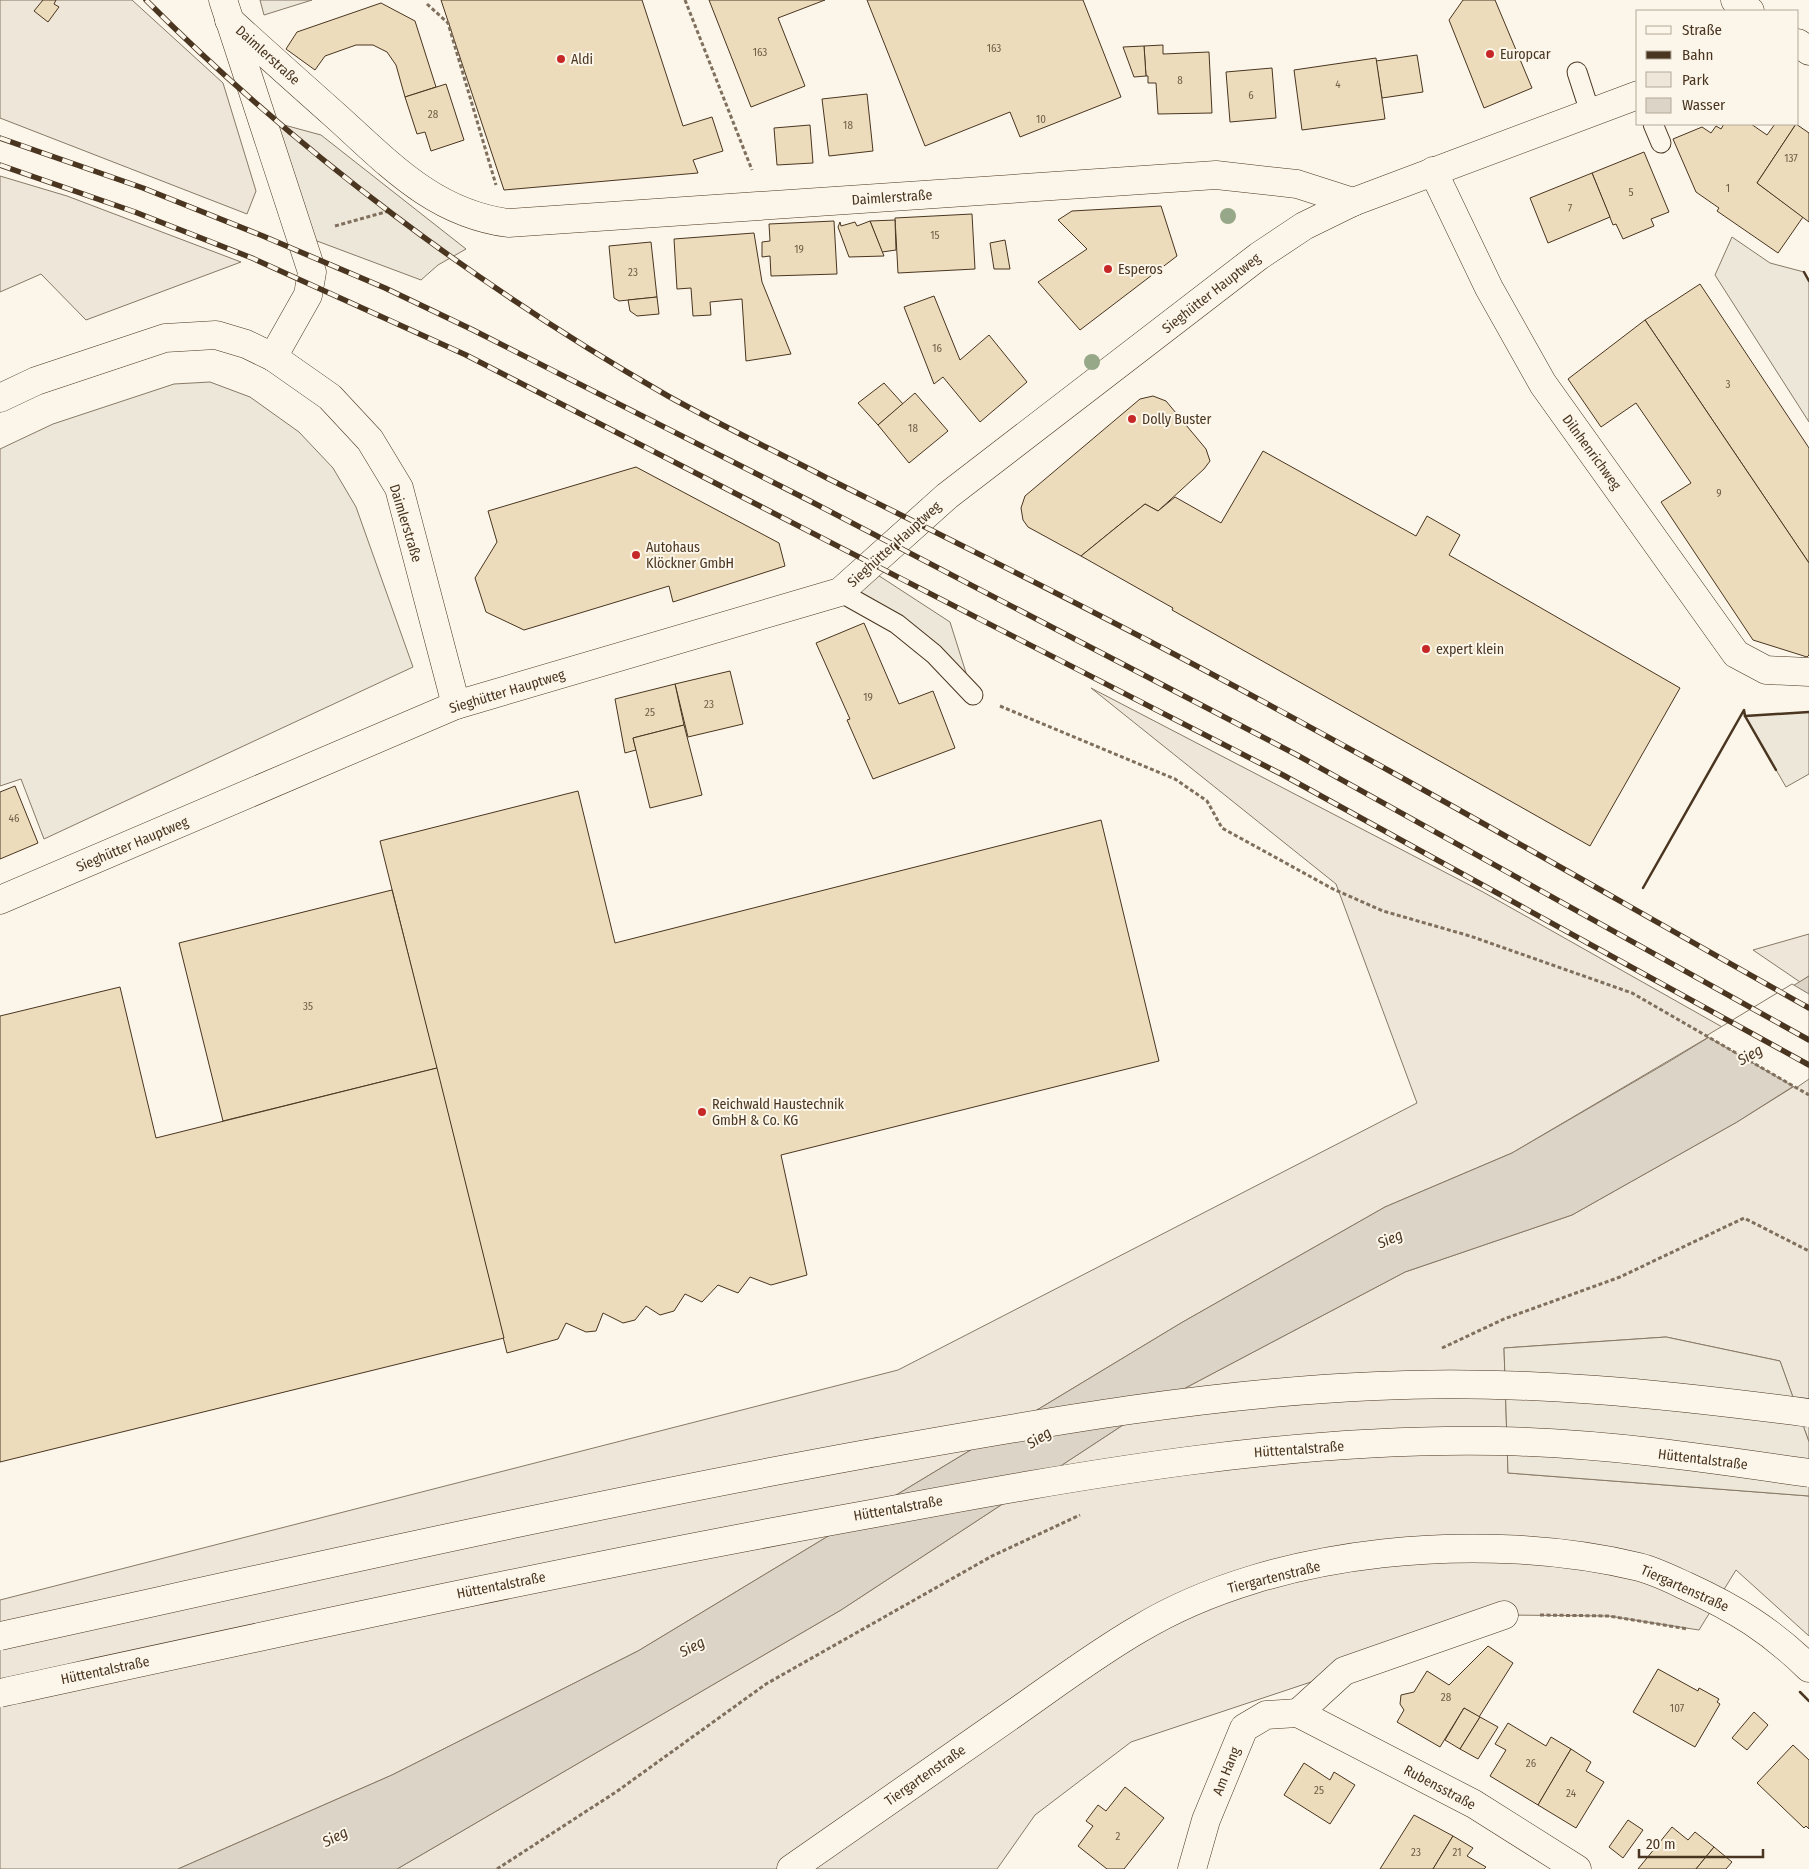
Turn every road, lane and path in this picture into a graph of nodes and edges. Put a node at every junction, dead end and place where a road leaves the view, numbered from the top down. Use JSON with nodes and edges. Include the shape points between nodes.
{"nodes":[{"id":1,"x":684,"y":0,"type":"edge"},
{"id":2,"x":1735,"y":0,"type":"edge"},
{"id":3,"x":427,"y":4,"type":"dead end"},
{"id":4,"x":226,"y":10,"type":"edge"},
{"id":5,"x":1749,"y":10,"type":"edge"},
{"id":6,"x":1577,"y":72,"type":"dead end"},
{"id":7,"x":1636,"y":97,"type":"edge"},
{"id":8,"x":1590,"y":112,"type":"junction"},
{"id":9,"x":1653,"y":125,"type":"edge"},
{"id":10,"x":1661,"y":143,"type":"dead end"},
{"id":11,"x":1433,"y":171,"type":"junction"},
{"id":12,"x":432,"y":197,"type":"junction"},
{"id":13,"x":1353,"y":202,"type":"junction"},
{"id":14,"x":766,"y":205,"type":"junction"},
{"id":15,"x":508,"y":223,"type":"junction"},
{"id":16,"x":301,"y":235,"type":"junction"},
{"id":17,"x":273,"y":357,"type":"junction"},
{"id":18,"x":0,"y":398,"type":"edge"},
{"id":19,"x":840,"y":592,"type":"junction"},
{"id":20,"x":1809,"y":672,"type":"edge"},
{"id":21,"x":973,"y":695,"type":"joint"},
{"id":22,"x":456,"y":705,"type":"junction"},
{"id":23,"x":0,"y":900,"type":"edge"},
{"id":24,"x":1809,"y":1095,"type":"edge"},
{"id":25,"x":1809,"y":1251,"type":"edge"},
{"id":26,"x":1441,"y":1348,"type":"dead end"},
{"id":27,"x":1809,"y":1413,"type":"edge"},
{"id":28,"x":1809,"y":1473,"type":"edge"},
{"id":29,"x":1082,"y":1514,"type":"dead end"},
{"id":30,"x":1504,"y":1615,"type":"joint"},
{"id":31,"x":1690,"y":1629,"type":"dead end"},
{"id":32,"x":0,"y":1636,"type":"edge"},
{"id":33,"x":1809,"y":1668,"type":"edge"},
{"id":34,"x":0,"y":1693,"type":"edge"},
{"id":35,"x":1298,"y":1713,"type":"junction"},
{"id":36,"x":497,"y":1869,"type":"edge"},
{"id":37,"x":790,"y":1869,"type":"edge"},
{"id":38,"x":1192,"y":1869,"type":"edge"},
{"id":39,"x":1577,"y":1869,"type":"edge"}],
"edges":[{"from":1,"to":14,"type":"path"},
{"from":2,"to":5,"type":"main road"},
{"from":3,"to":15,"type":"path","via":[[448,23]]},
{"from":4,"to":12,"type":"main road","name":"Daimlerstraße","via":[[409,181]]},
{"from":4,"to":16,"type":"main road","name":"Daimlerstraße"},
{"from":6,"to":8,"type":"lane"},
{"from":7,"to":8,"type":"main road","name":"Sieghütter Hauptweg"},
{"from":8,"to":11,"type":"main road","name":"Sieghütter Hauptweg"},
{"from":9,"to":10,"type":"lane"},
{"from":11,"to":13,"type":"main road","name":"Sieghütter Hauptweg"},
{"from":11,"to":20,"type":"main road","name":"Dilnhenrichweg","via":[[1489,288],[1543,384],[1736,654],[1766,670]]},
{"from":12,"to":15,"type":"main road","name":"Daimlerstraße","via":[[483,219]]},
{"from":12,"to":16,"type":"path"},
{"from":13,"to":14,"type":"main road","name":"Daimlerstraße","via":[[1297,184],[1216,175]]},
{"from":13,"to":19,"type":"main road","name":"Sieghütter Hauptweg","via":[[1304,226],[1259,256],[947,496]]},
{"from":14,"to":15,"type":"main road","name":"Daimlerstraße"},
{"from":16,"to":17,"type":"main road","name":"Daimlerstraße","via":[[312,272],[308,295]]},
{"from":17,"to":18,"type":"main road","name":"Daimlerstraße","via":[[216,335],[165,338],[36,381]]},
{"from":17,"to":22,"type":"main road","name":"Daimlerstraße","via":[[330,397],[370,440],[399,488]]},
{"from":19,"to":21,"type":"lane","via":[[898,624],[934,654]]},
{"from":19,"to":22,"type":"main road","name":"Sieghütter Hauptweg"},
{"from":21,"to":24,"type":"path","via":[[1176,780],[1206,801],[1222,828],[1333,888],[1383,911],[1470,936],[1632,993]]},
{"from":22,"to":23,"type":"main road","name":"Sieghütter Hauptweg"},
{"from":25,"to":26,"type":"path","via":[[1744,1218],[1620,1277],[1504,1319]]},
{"from":27,"to":32,"type":"main road","bridge":true,"via":[[1721,1401],[1499,1384],[1377,1386],[1138,1408],[728,1479]]},
{"from":28,"to":34,"type":"main road","name":"Hüttentalstraße","bridge":true,"via":[[1603,1447],[1497,1441],[1372,1443],[1261,1451],[1046,1482],[742,1537],[437,1598]]},
{"from":29,"to":36,"type":"path","via":[[992,1556],[766,1684],[616,1792]]},
{"from":30,"to":31,"type":"path","via":[[1609,1616]]},
{"from":30,"to":35,"type":"main road","via":[[1344,1672]]},
{"from":33,"to":37,"type":"main road","name":"Tiergartenstraße","via":[[1754,1621],[1718,1601],[1640,1567],[1541,1550],[1446,1547],[1299,1568],[1209,1594],[1140,1628]]},
{"from":35,"to":38,"type":"main road","name":"Am Hang","via":[[1266,1715],[1244,1728],[1206,1820]]},
{"from":35,"to":39,"type":"main road","name":"Rubensstraße","via":[[1474,1804]]}]}
